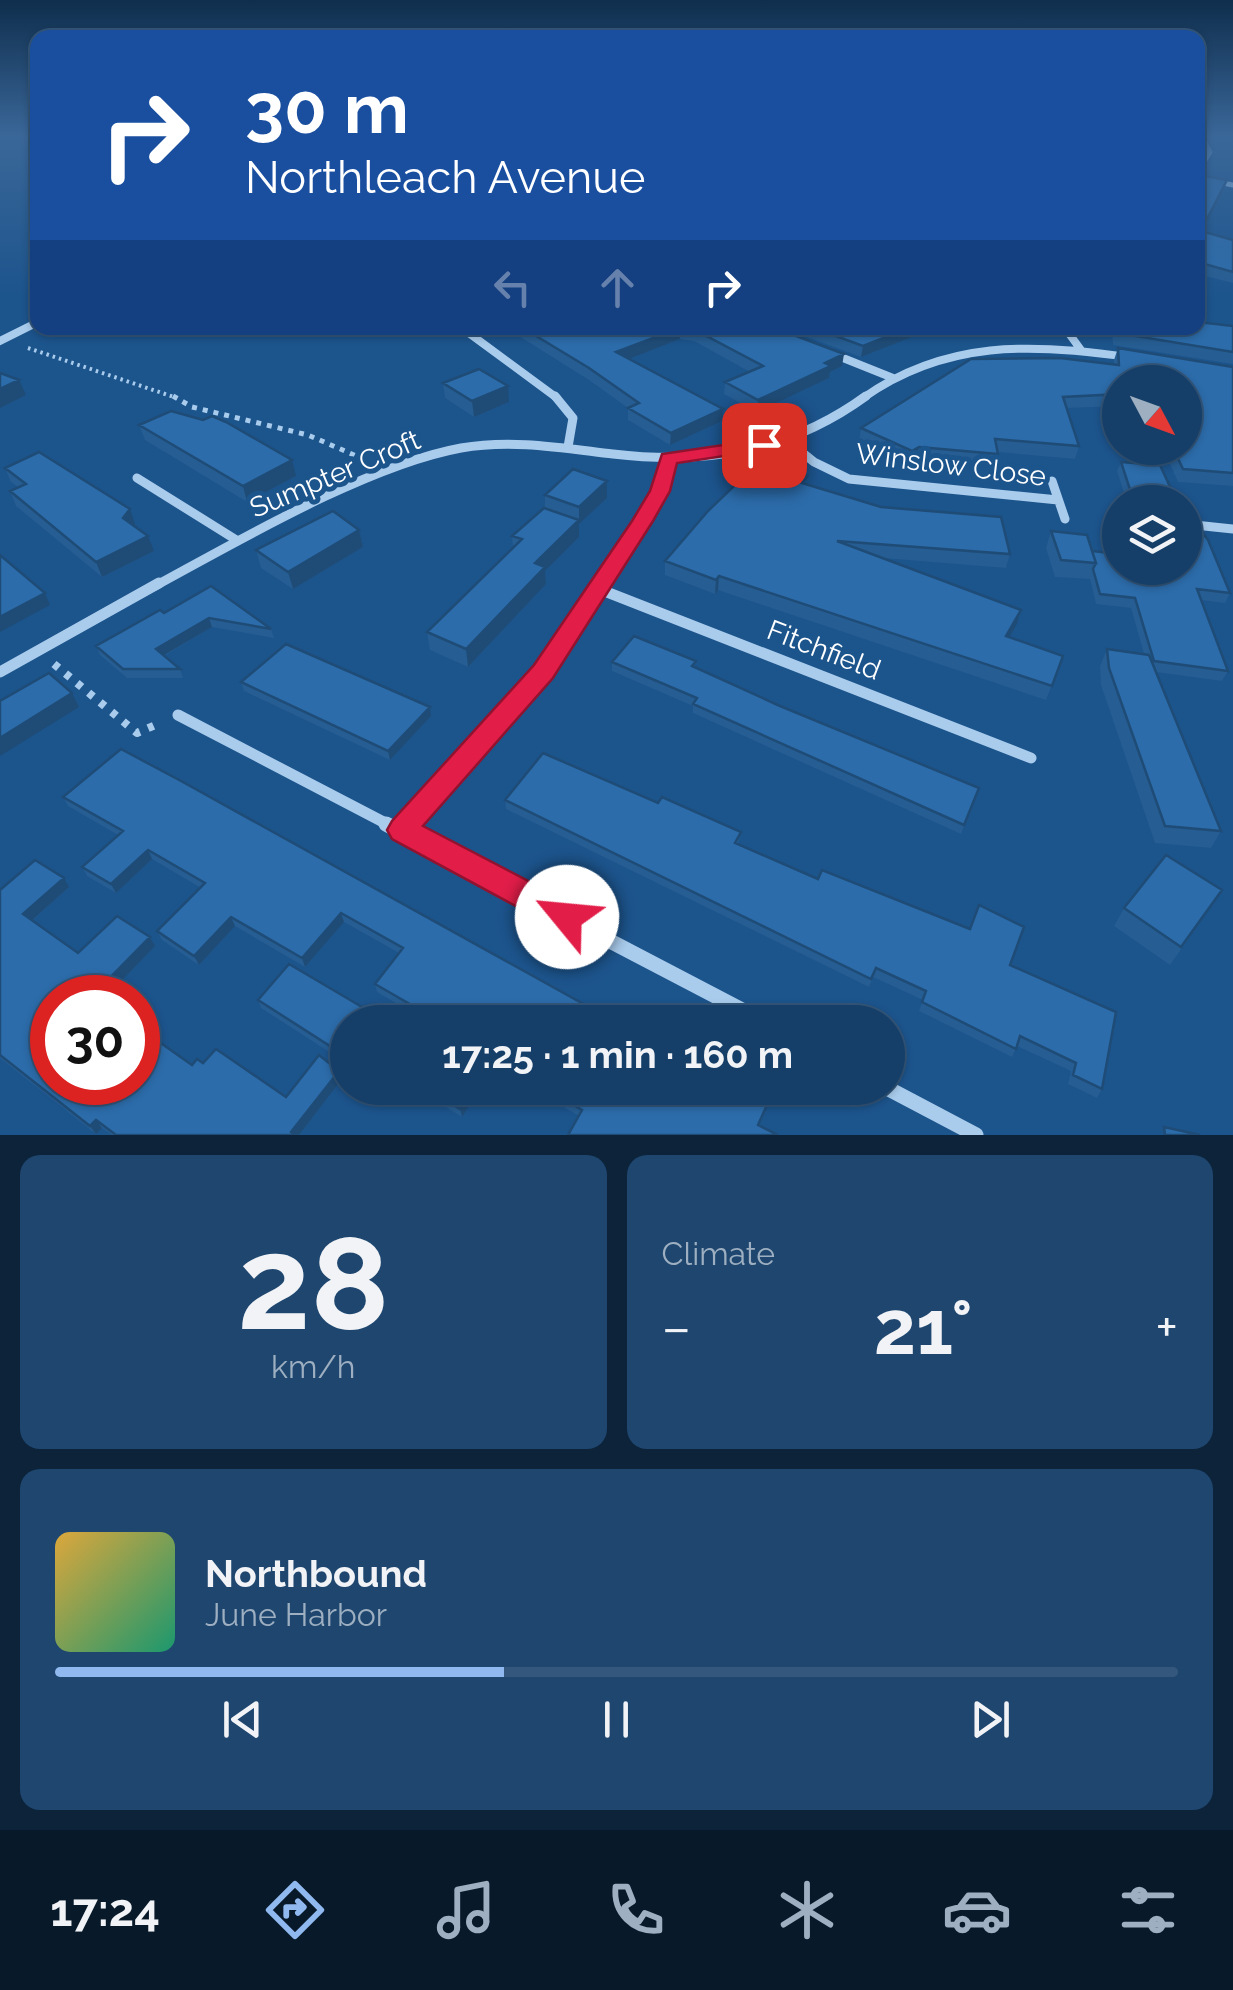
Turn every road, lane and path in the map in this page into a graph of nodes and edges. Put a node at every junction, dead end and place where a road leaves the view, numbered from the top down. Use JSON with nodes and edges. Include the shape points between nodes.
{"nodes":[{"id":1,"x":30,"y":326,"type":"edge"},
{"id":2,"x":472,"y":335,"type":"edge"},
{"id":3,"x":1070,"y":335,"type":"edge"},
{"id":4,"x":1,"y":341,"type":"edge"},
{"id":5,"x":821,"y":349,"type":"edge"},
{"id":6,"x":1081,"y":350,"type":"junction"},
{"id":7,"x":1138,"y":358,"type":"edge"},
{"id":8,"x":893,"y":378,"type":"junction"},
{"id":9,"x":788,"y":441,"type":"junction"},
{"id":10,"x":568,"y":447,"type":"junction"},
{"id":11,"x":669,"y":458,"type":"junction"},
{"id":12,"x":389,"y":470,"type":"junction"},
{"id":13,"x":137,"y":478,"type":"dead end"},
{"id":14,"x":1052,"y":481,"type":"dead end"},
{"id":15,"x":1058,"y":500,"type":"junction"},
{"id":16,"x":1065,"y":519,"type":"dead end"},
{"id":17,"x":1202,"y":526,"type":"edge"},
{"id":18,"x":1233,"y":529,"type":"edge"},
{"id":19,"x":238,"y":540,"type":"junction"},
{"id":20,"x":599,"y":589,"type":"junction"},
{"id":21,"x":38,"y":651,"type":"junction"},
{"id":22,"x":0,"y":672,"type":"edge"},
{"id":23,"x":178,"y":716,"type":"joint"},
{"id":24,"x":1031,"y":758,"type":"dead end"},
{"id":25,"x":402,"y":830,"type":"junction"},
{"id":26,"x":733,"y":1005,"type":"edge"},
{"id":27,"x":905,"y":1098,"type":"edge"},
{"id":28,"x":976,"y":1135,"type":"edge"}],
"edges":[{"from":1,"to":4,"type":"street"},
{"from":2,"to":10,"type":"street","via":[[554,394],[573,418]]},
{"from":3,"to":6,"type":"street"},
{"from":4,"to":12,"type":"path","via":[[166,390],[192,406],[308,435]]},
{"from":5,"to":8,"type":"street"},
{"from":6,"to":7,"type":"street","name":"Sumpter Croft"},
{"from":6,"to":8,"type":"street","name":"Sumpter Croft","via":[[1023,345],[956,352]]},
{"from":8,"to":9,"type":"street","name":"Sumpter Croft","via":[[817,430]]},
{"from":9,"to":11,"type":"street","name":"Sumpter Croft"},
{"from":9,"to":15,"type":"street","name":"Winslow Close","via":[[849,479]]},
{"from":10,"to":11,"type":"street","name":"Sumpter Croft"},
{"from":10,"to":12,"type":"street","name":"Sumpter Croft","via":[[462,448]]},
{"from":11,"to":20,"type":"street","via":[[660,491]]},
{"from":12,"to":19,"type":"street","name":"Sumpter Croft"},
{"from":13,"to":19,"type":"street"},
{"from":14,"to":15,"type":"street","name":"Winslow Close"},
{"from":15,"to":16,"type":"street","name":"Winslow Close"},
{"from":17,"to":18,"type":"street"},
{"from":19,"to":21,"type":"street","name":"Sumpter Croft"},
{"from":20,"to":24,"type":"street","name":"Fitchfield"},
{"from":20,"to":25,"type":"street","via":[[544,671]]},
{"from":21,"to":22,"type":"street","name":"Sumpter Croft"},
{"from":21,"to":23,"type":"path","via":[[137,733]]},
{"from":23,"to":25,"type":"street"},
{"from":25,"to":26,"type":"street"},
{"from":27,"to":28,"type":"street"}]}
